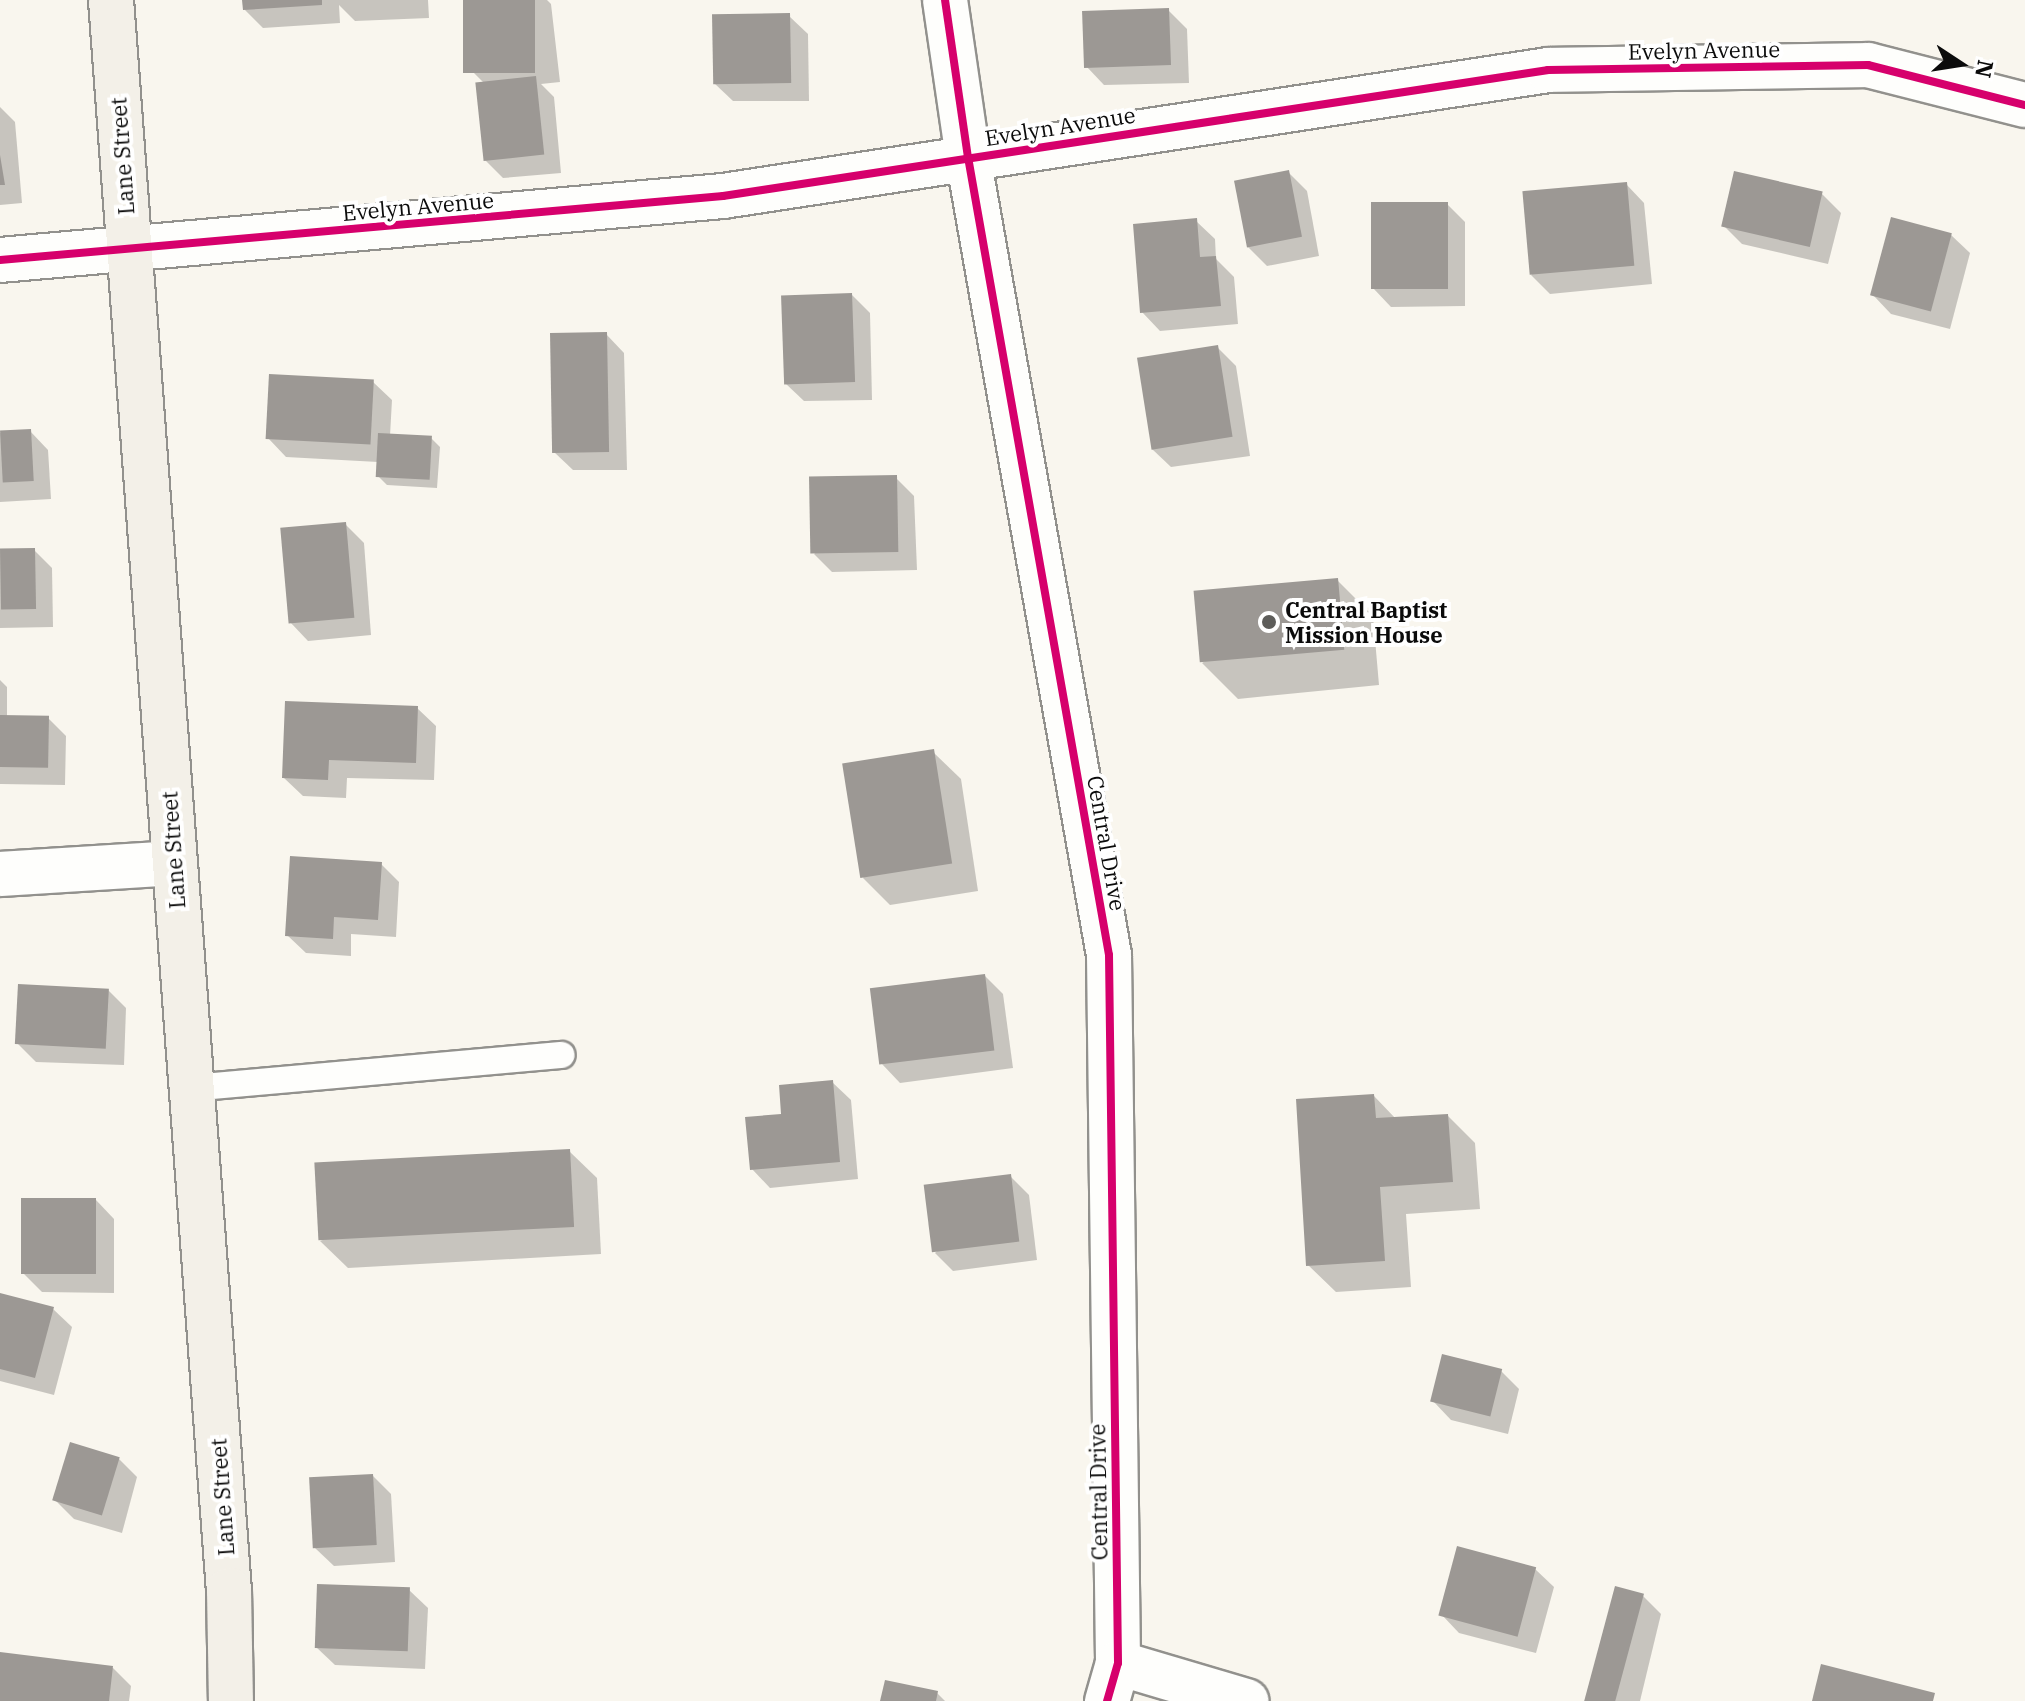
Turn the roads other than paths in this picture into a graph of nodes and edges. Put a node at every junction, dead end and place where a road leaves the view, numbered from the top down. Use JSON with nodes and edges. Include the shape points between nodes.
{"nodes":[{"id":1,"x":111,"y":0,"type":"edge"},
{"id":2,"x":945,"y":0,"type":"edge"},
{"id":3,"x":2025,"y":105,"type":"edge"},
{"id":4,"x":968,"y":157,"type":"junction"},
{"id":5,"x":129,"y":251,"type":"junction"},
{"id":6,"x":0,"y":260,"type":"edge"},
{"id":7,"x":174,"y":863,"type":"junction"},
{"id":8,"x":0,"y":874,"type":"edge"},
{"id":9,"x":562,"y":1055,"type":"dead end"},
{"id":10,"x":191,"y":1088,"type":"junction"},
{"id":11,"x":1113,"y":1682,"type":"edge"},
{"id":12,"x":231,"y":1701,"type":"edge"},
{"id":13,"x":1246,"y":1701,"type":"edge"}],
"edges":[{"from":1,"to":5,"type":"main road","name":"Lane Street"},
{"from":2,"to":4,"type":"street","name":"Central Drive"},
{"from":3,"to":4,"type":"street","name":"Evelyn Avenue","via":[[1868,65],[1548,70]]},
{"from":4,"to":5,"type":"street","name":"Evelyn Avenue","via":[[723,196]]},
{"from":4,"to":11,"type":"street","name":"Central Drive","via":[[1109,955]]},
{"from":5,"to":6,"type":"street","name":"Evelyn Avenue"},
{"from":5,"to":7,"type":"main road","name":"Lane Street"},
{"from":7,"to":8,"type":"street"},
{"from":7,"to":10,"type":"main road","name":"Lane Street"},
{"from":9,"to":10,"type":"lane"},
{"from":10,"to":12,"type":"main road","name":"Lane Street","via":[[229,1590]]},
{"from":11,"to":13,"type":"street"}]}
